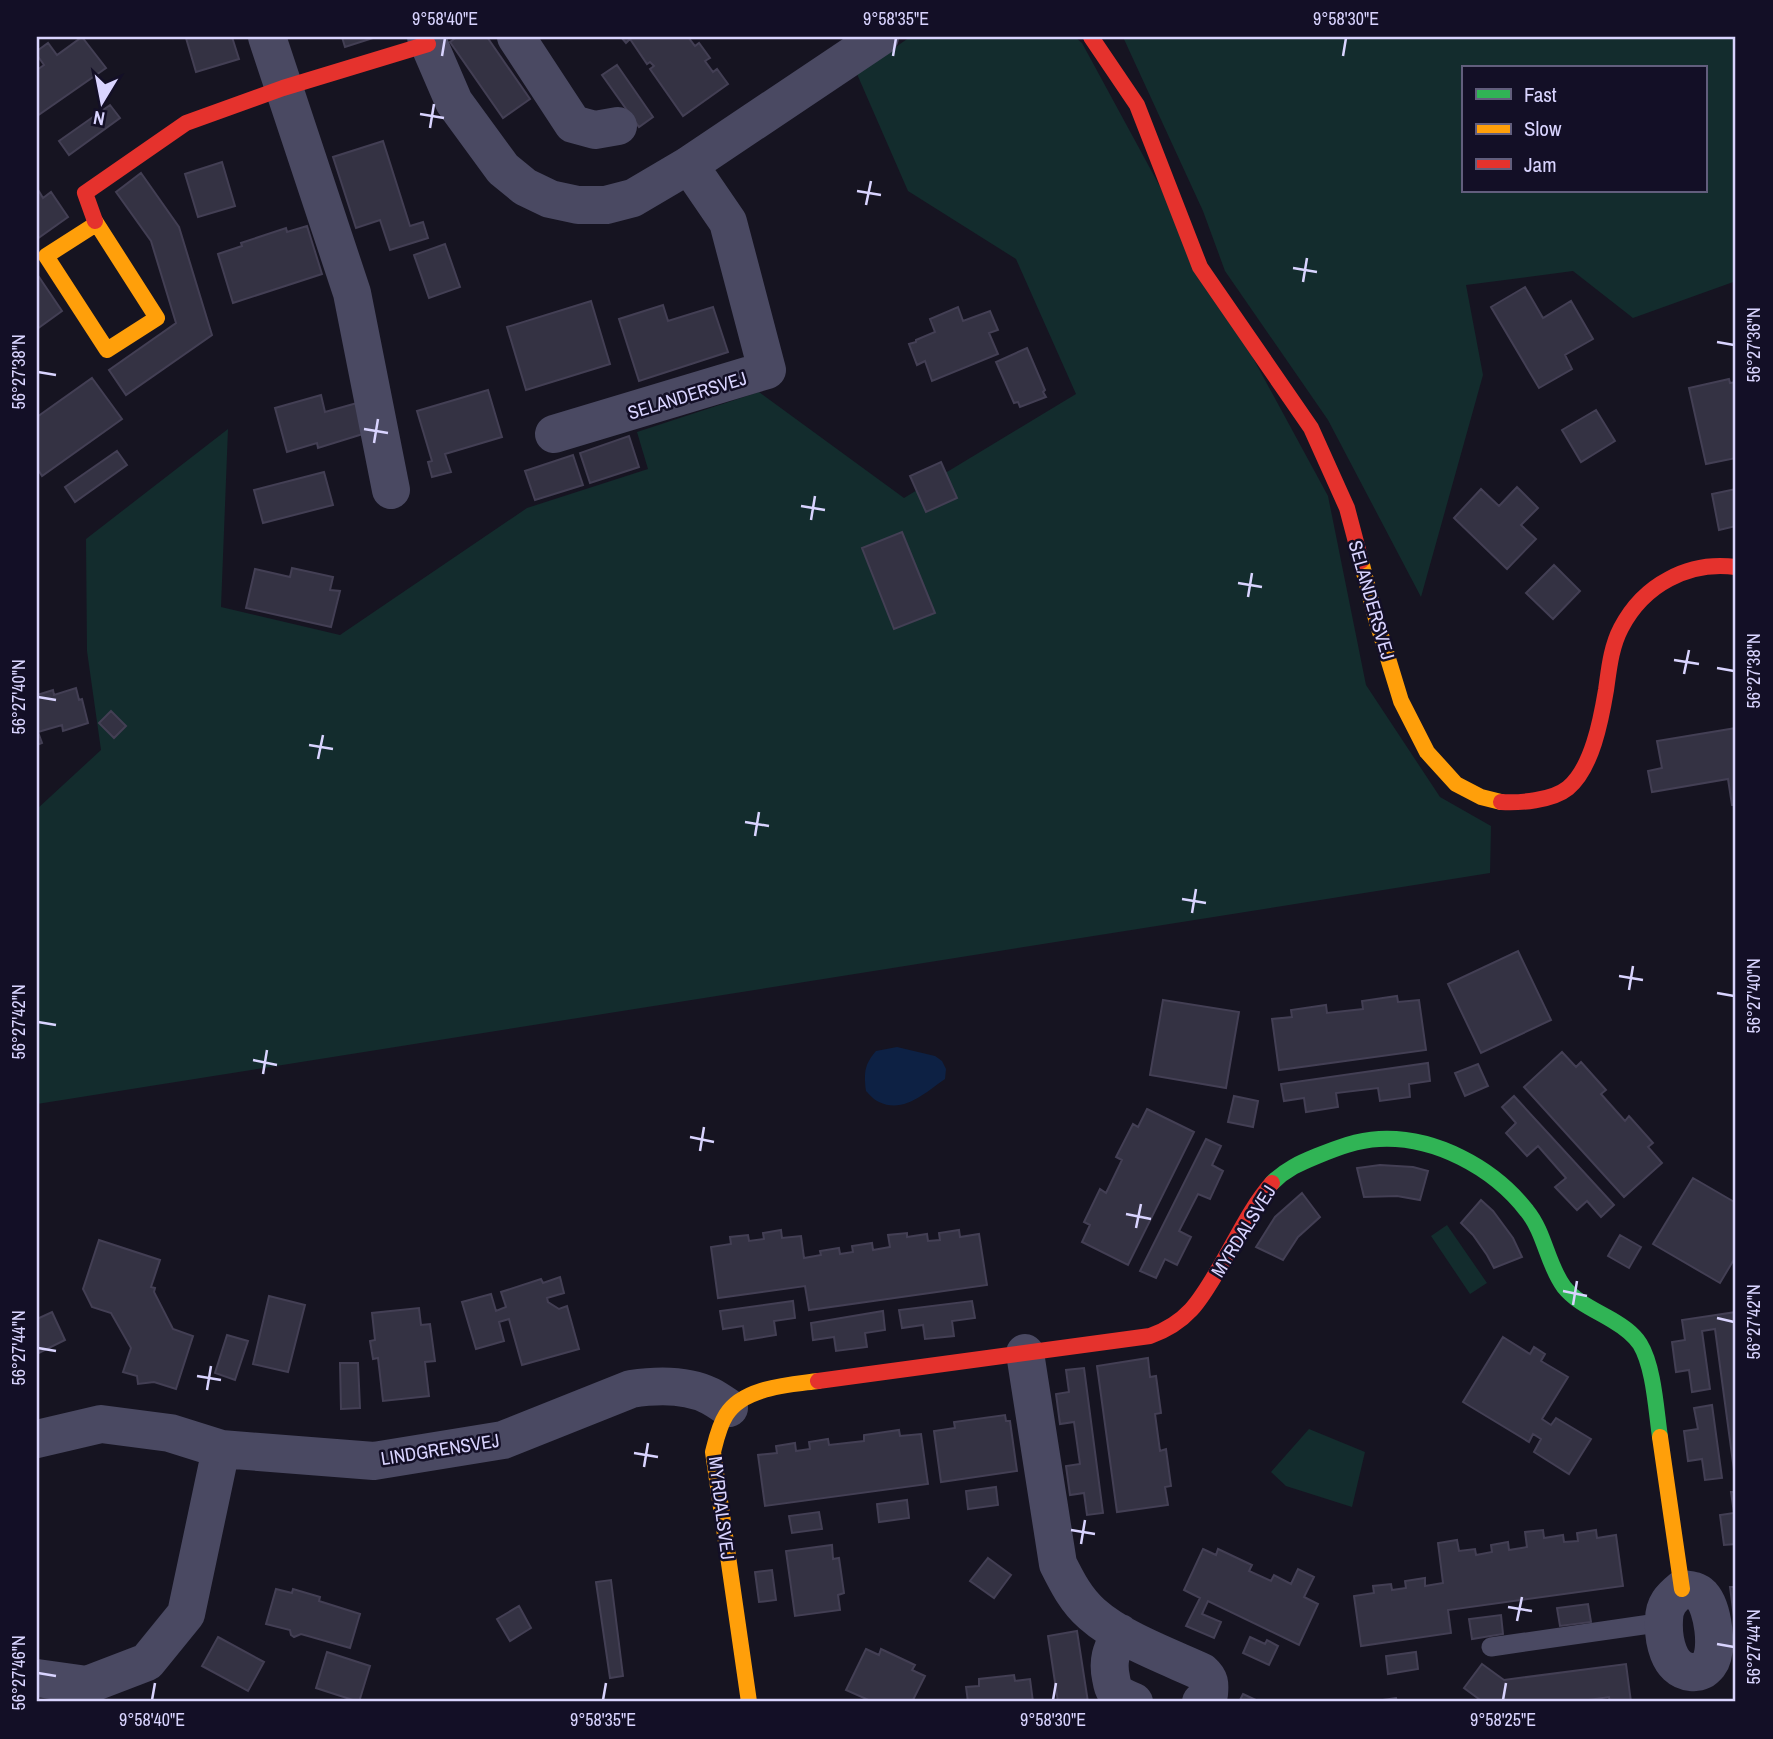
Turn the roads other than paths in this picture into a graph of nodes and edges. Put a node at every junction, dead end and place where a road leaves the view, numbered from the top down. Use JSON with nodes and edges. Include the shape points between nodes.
{"nodes":[{"id":1,"x":267,"y":37,"type":"edge"},
{"id":2,"x":516,"y":37,"type":"edge"},
{"id":3,"x":880,"y":37,"type":"edge"},
{"id":4,"x":1091,"y":37,"type":"edge"},
{"id":5,"x":427,"y":40,"type":"edge"},
{"id":6,"x":283,"y":88,"type":"junction"},
{"id":7,"x":618,"y":126,"type":"dead end"},
{"id":8,"x":689,"y":165,"type":"junction"},
{"id":9,"x":96,"y":224,"type":"junction"},
{"id":10,"x":554,"y":434,"type":"dead end"},
{"id":11,"x":391,"y":490,"type":"dead end"},
{"id":12,"x":1736,"y":567,"type":"edge"},
{"id":13,"x":1025,"y":1353,"type":"junction"},
{"id":14,"x":729,"y":1409,"type":"junction"},
{"id":15,"x":37,"y":1438,"type":"edge"},
{"id":16,"x":221,"y":1449,"type":"junction"},
{"id":17,"x":1682,"y":1589,"type":"junction"},
{"id":18,"x":1664,"y":1622,"type":"junction"},
{"id":19,"x":1120,"y":1633,"type":"junction"},
{"id":20,"x":1490,"y":1647,"type":"dead end"},
{"id":21,"x":37,"y":1678,"type":"edge"},
{"id":22,"x":749,"y":1702,"type":"edge"},
{"id":23,"x":1134,"y":1702,"type":"edge"},
{"id":24,"x":1201,"y":1702,"type":"edge"}],
"edges":[{"from":1,"to":6,"type":"street"},
{"from":2,"to":7,"type":"street","via":[[573,124],[595,130]]},
{"from":3,"to":8,"type":"street"},
{"from":4,"to":12,"type":"street","name":"SELANDERSVEJ","via":[[1137,105],[1199,267],[1311,428],[1347,508],[1401,701],[1427,752],[1456,784],[1481,797],[1524,803],[1567,789],[1593,747],[1612,651],[1633,608],[1654,587],[1674,576],[1710,566]]},
{"from":5,"to":6,"type":"street"},
{"from":5,"to":8,"type":"street","via":[[454,102],[503,169],[550,199],[606,205],[633,198]]},
{"from":6,"to":9,"type":"street","via":[[186,123],[85,193]]},
{"from":6,"to":11,"type":"street","via":[[352,293]]},
{"from":8,"to":10,"type":"street","name":"SELANDERSVEJ","via":[[728,222],[767,370]]},
{"from":9,"to":9,"type":"street","via":[[47,256],[107,350],[157,318]]},
{"from":13,"to":14,"type":"street","name":"MYRDALSVEJ","via":[[774,1387],[748,1395]]},
{"from":13,"to":17,"type":"street","name":"MYRDALSVEJ","via":[[1150,1336],[1175,1325],[1202,1298],[1263,1192],[1295,1165],[1357,1142],[1419,1143],[1444,1150],[1478,1167],[1526,1208],[1567,1290],[1637,1339],[1644,1351]]},
{"from":13,"to":19,"type":"street","via":[[1058,1564],[1091,1614]]},
{"from":14,"to":16,"type":"street","name":"LINDGRENSVEJ","via":[[691,1389],[653,1386],[631,1389],[503,1440],[374,1461]]},
{"from":14,"to":22,"type":"street","name":"MYRDALSVEJ","via":[[718,1427],[713,1452]]},
{"from":15,"to":16,"type":"street","name":"LINDGRENSVEJ","via":[[101,1424],[170,1433]]},
{"from":16,"to":21,"type":"street","via":[[186,1614],[147,1662],[87,1685]]},
{"from":17,"to":18,"type":"street","via":[[1665,1608]]},
{"from":17,"to":18,"type":"street","via":[[1703,1597],[1710,1611],[1715,1650],[1703,1671],[1676,1666],[1669,1656]]},
{"from":18,"to":20,"type":"lane"},
{"from":19,"to":23,"type":"street","via":[[1109,1668],[1118,1694]]},
{"from":19,"to":24,"type":"street","via":[[1202,1672],[1210,1683],[1209,1694]]}]}
